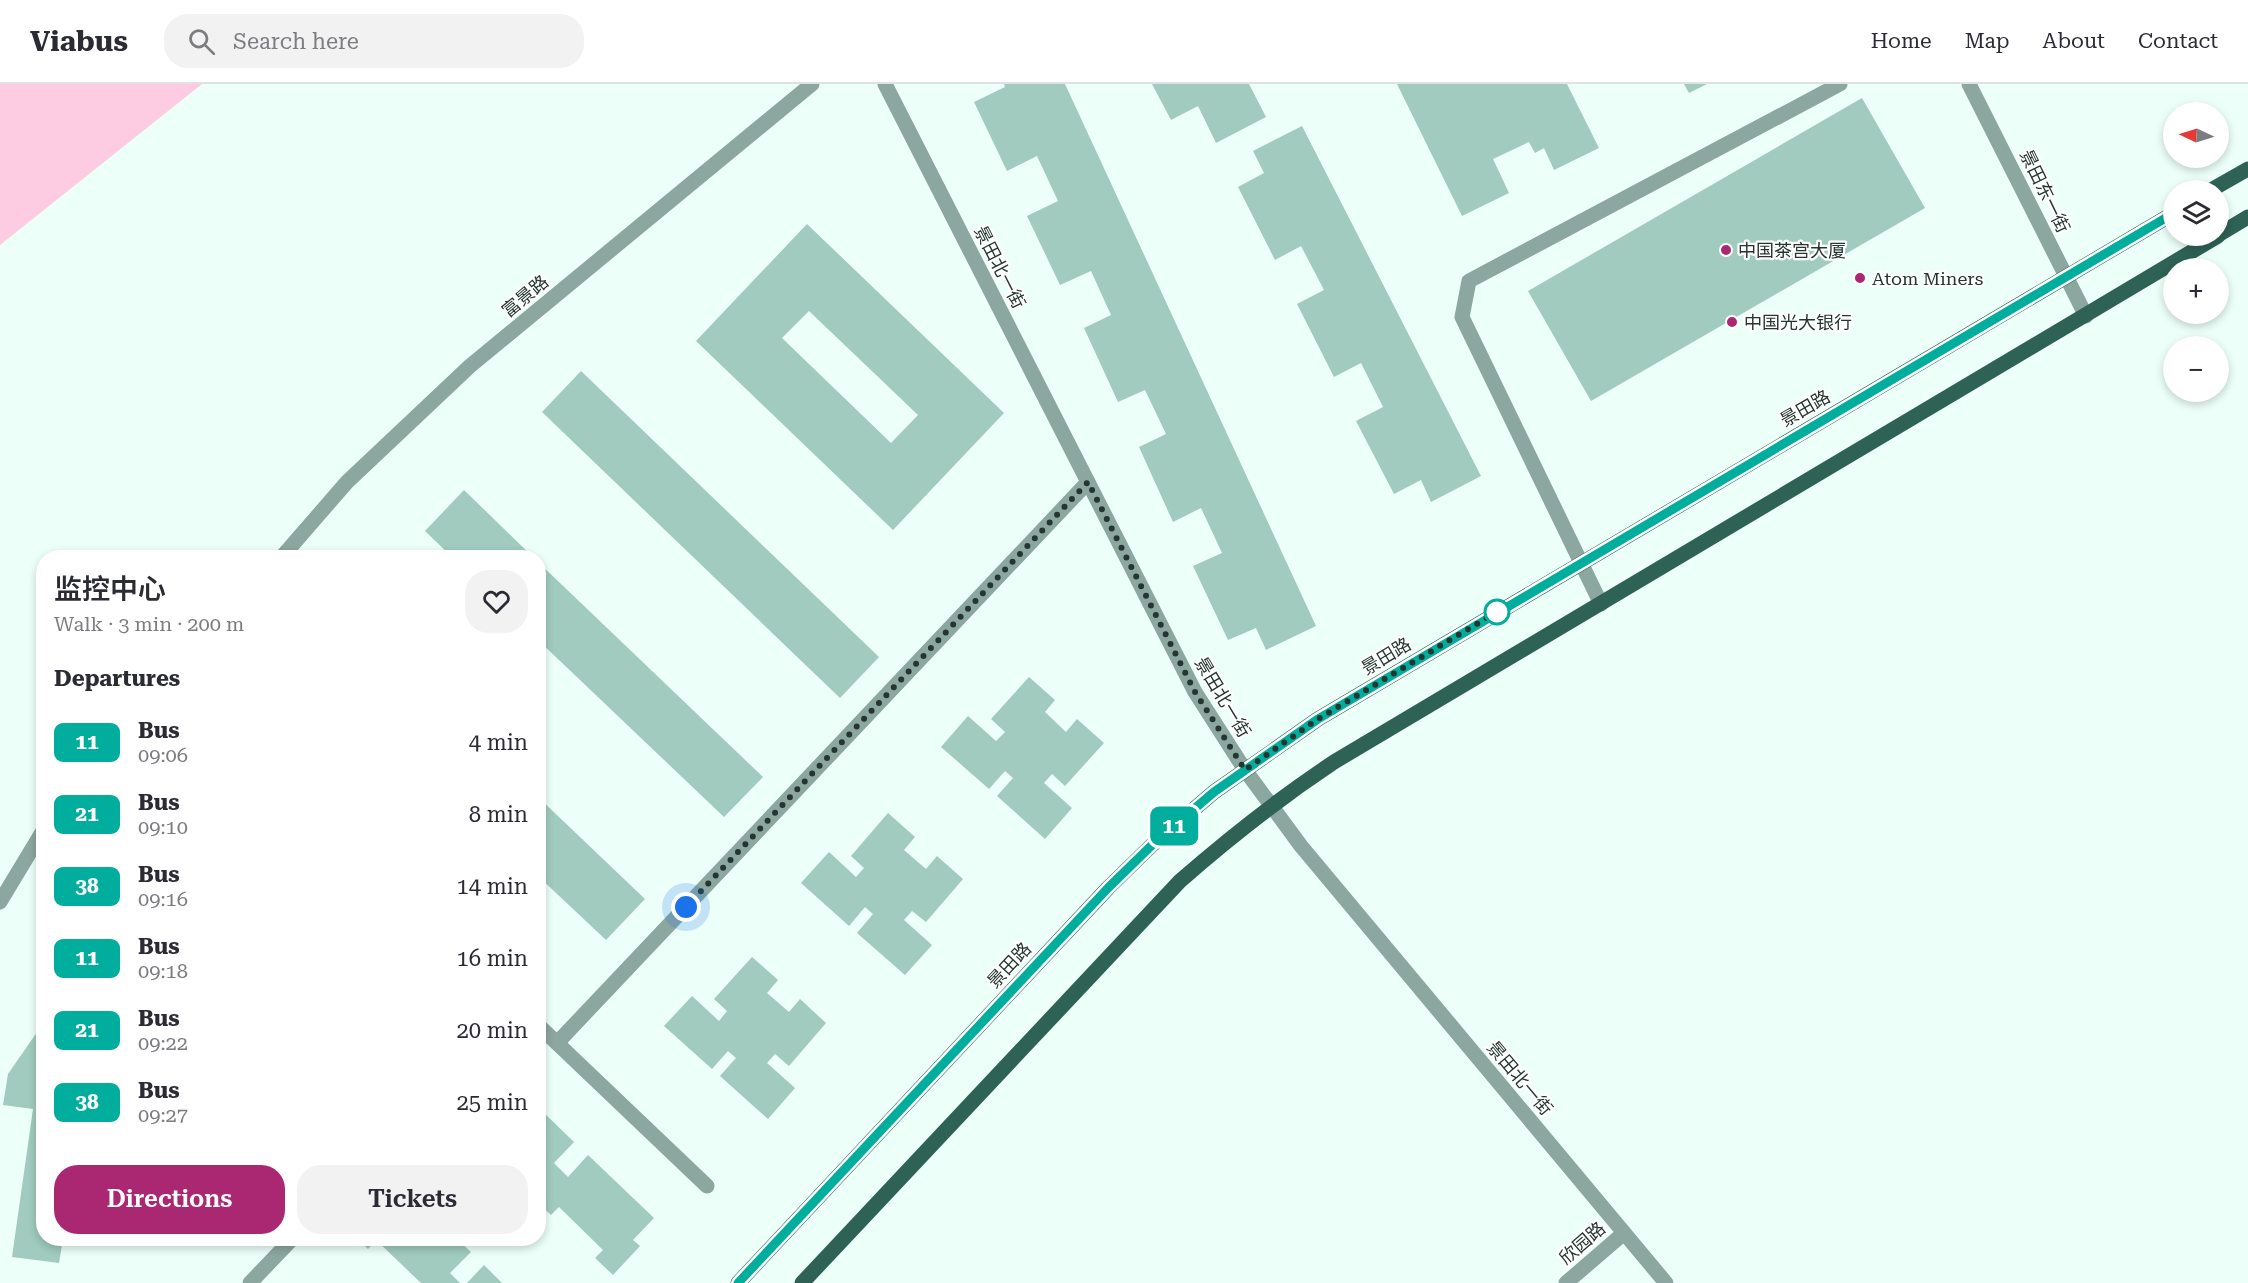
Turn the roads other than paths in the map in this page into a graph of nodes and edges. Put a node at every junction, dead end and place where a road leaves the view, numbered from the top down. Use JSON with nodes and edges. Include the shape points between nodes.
{"nodes":[{"id":1,"x":812,"y":84,"type":"edge"},
{"id":2,"x":885,"y":84,"type":"edge"},
{"id":3,"x":1840,"y":84,"type":"edge"},
{"id":4,"x":1969,"y":84,"type":"edge"},
{"id":5,"x":2248,"y":169,"type":"edge"},
{"id":6,"x":2229,"y":180,"type":"edge"},
{"id":7,"x":2248,"y":217,"type":"edge"},
{"id":8,"x":2163,"y":220,"type":"edge"},
{"id":9,"x":2229,"y":228,"type":"edge"},
{"id":10,"x":2200,"y":246,"type":"edge"},
{"id":11,"x":2066,"y":277,"type":"junction"},
{"id":12,"x":2086,"y":316,"type":"junction"},
{"id":13,"x":1088,"y":482,"type":"junction"},
{"id":14,"x":288,"y":550,"type":"edge"},
{"id":15,"x":1581,"y":562,"type":"junction"},
{"id":16,"x":1601,"y":604,"type":"junction"},
{"id":17,"x":1245,"y":770,"type":"junction"},
{"id":18,"x":1270,"y":806,"type":"junction"},
{"id":19,"x":36,"y":842,"type":"edge"},
{"id":20,"x":0,"y":902,"type":"edge"},
{"id":21,"x":546,"y":1033,"type":"edge"},
{"id":22,"x":557,"y":1043,"type":"junction"},
{"id":23,"x":707,"y":1186,"type":"dead end"},
{"id":24,"x":1624,"y":1233,"type":"junction"},
{"id":25,"x":285,"y":1246,"type":"edge"},
{"id":26,"x":250,"y":1283,"type":"edge"},
{"id":27,"x":738,"y":1283,"type":"edge"},
{"id":28,"x":802,"y":1283,"type":"edge"},
{"id":29,"x":1566,"y":1283,"type":"edge"},
{"id":30,"x":1666,"y":1283,"type":"edge"}],
"edges":[{"from":1,"to":14,"type":"street","name":"富景路","via":[[470,366],[347,482]]},
{"from":2,"to":13,"type":"street","name":"景田北一街"},
{"from":3,"to":15,"type":"street","via":[[1469,281],[1462,317]]},
{"from":4,"to":11,"type":"street","name":"景田东一街"},
{"from":5,"to":6,"type":"main road"},
{"from":7,"to":9,"type":"main road"},
{"from":8,"to":11,"type":"main road","name":"景田路"},
{"from":10,"to":12,"type":"main road"},
{"from":11,"to":12,"type":"street","name":"景田东一街"},
{"from":11,"to":15,"type":"main road","name":"景田路"},
{"from":12,"to":16,"type":"main road"},
{"from":13,"to":17,"type":"street","name":"景田北一街","via":[[1195,692]]},
{"from":13,"to":22,"type":"street"},
{"from":15,"to":16,"type":"street"},
{"from":15,"to":17,"type":"main road","name":"景田路","via":[[1318,719]]},
{"from":16,"to":18,"type":"main road","via":[[1334,762]]},
{"from":17,"to":18,"type":"street","name":"景田北一街"},
{"from":17,"to":27,"type":"main road","name":"景田路","via":[[1152,845],[1108,888]]},
{"from":18,"to":24,"type":"street","name":"景田北一街"},
{"from":18,"to":28,"type":"main road","via":[[1180,881]]},
{"from":19,"to":20,"type":"street"},
{"from":21,"to":22,"type":"street"},
{"from":22,"to":23,"type":"street"},
{"from":24,"to":29,"type":"street","name":"欣园路"},
{"from":24,"to":30,"type":"street","name":"景田北一街"},
{"from":25,"to":26,"type":"street"}]}
